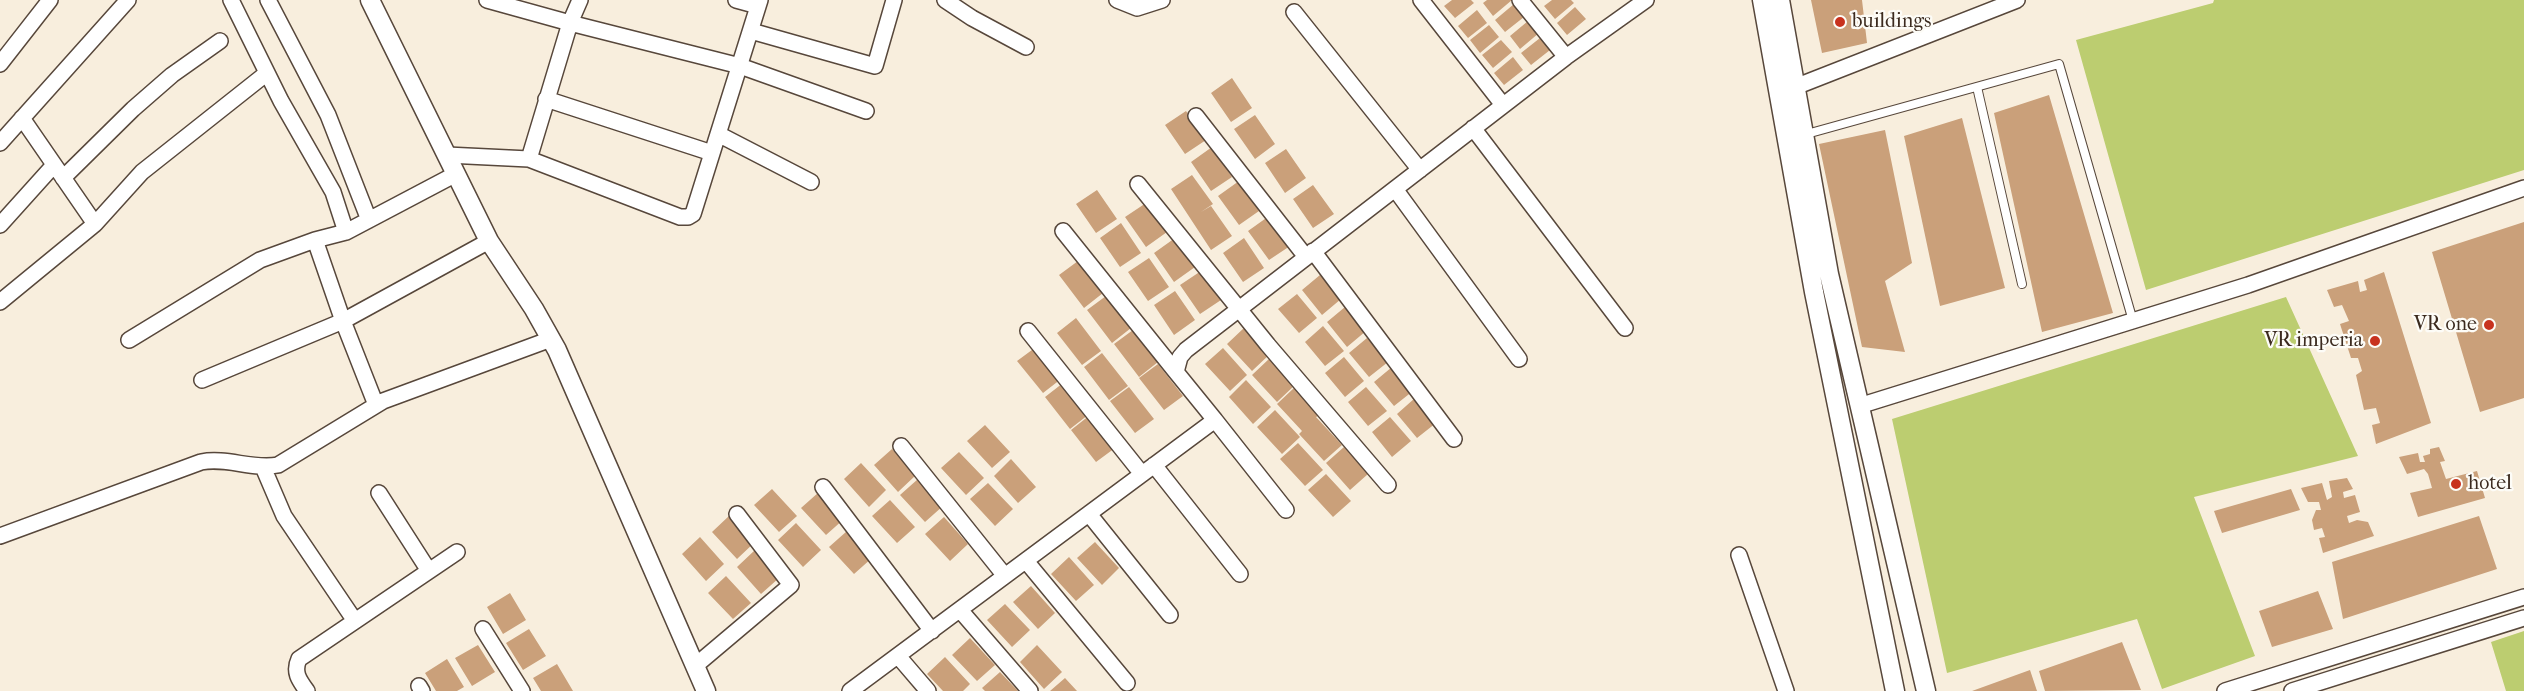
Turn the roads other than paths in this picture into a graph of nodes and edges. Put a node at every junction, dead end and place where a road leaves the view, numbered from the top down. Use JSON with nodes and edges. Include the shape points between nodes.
{"nodes":[{"id":1,"x":50,"y":0,"type":"edge"},
{"id":2,"x":128,"y":0,"type":"edge"},
{"id":3,"x":231,"y":0,"type":"edge"},
{"id":4,"x":268,"y":0,"type":"edge"},
{"id":5,"x":370,"y":0,"type":"edge"},
{"id":6,"x":488,"y":0,"type":"edge"},
{"id":7,"x":580,"y":0,"type":"edge"},
{"id":8,"x":735,"y":0,"type":"edge"},
{"id":9,"x":894,"y":0,"type":"edge"},
{"id":10,"x":945,"y":0,"type":"edge"},
{"id":11,"x":1117,"y":0,"type":"edge"},
{"id":12,"x":1162,"y":0,"type":"edge"},
{"id":13,"x":1421,"y":0,"type":"edge"},
{"id":14,"x":1520,"y":0,"type":"edge"},
{"id":15,"x":1646,"y":0,"type":"edge"},
{"id":16,"x":1762,"y":0,"type":"edge"},
{"id":17,"x":1780,"y":0,"type":"edge"},
{"id":18,"x":2017,"y":0,"type":"edge"},
{"id":19,"x":759,"y":3,"type":"edge"},
{"id":20,"x":1294,"y":12,"type":"dead end"},
{"id":21,"x":570,"y":23,"type":"junction"},
{"id":22,"x":751,"y":31,"type":"junction"},
{"id":23,"x":220,"y":41,"type":"dead end"},
{"id":24,"x":1026,"y":47,"type":"dead end"},
{"id":25,"x":1566,"y":57,"type":"junction"},
{"id":26,"x":0,"y":64,"type":"edge"},
{"id":27,"x":740,"y":66,"type":"junction"},
{"id":28,"x":267,"y":73,"type":"junction"},
{"id":29,"x":1795,"y":87,"type":"junction"},
{"id":30,"x":1977,"y":87,"type":"junction"},
{"id":31,"x":546,"y":99,"type":"junction"},
{"id":32,"x":1503,"y":105,"type":"junction"},
{"id":33,"x":866,"y":111,"type":"dead end"},
{"id":34,"x":1196,"y":116,"type":"dead end"},
{"id":35,"x":22,"y":118,"type":"junction"},
{"id":36,"x":1473,"y":128,"type":"junction"},
{"id":37,"x":718,"y":134,"type":"junction"},
{"id":38,"x":1803,"y":135,"type":"junction"},
{"id":39,"x":0,"y":143,"type":"edge"},
{"id":40,"x":712,"y":153,"type":"junction"},
{"id":41,"x":447,"y":155,"type":"junction"},
{"id":42,"x":529,"y":159,"type":"junction"},
{"id":43,"x":54,"y":165,"type":"junction"},
{"id":44,"x":1420,"y":170,"type":"junction"},
{"id":45,"x":456,"y":174,"type":"junction"},
{"id":46,"x":63,"y":178,"type":"junction"},
{"id":47,"x":811,"y":182,"type":"dead end"},
{"id":48,"x":1138,"y":184,"type":"dead end"},
{"id":49,"x":2524,"y":188,"type":"edge"},
{"id":50,"x":1395,"y":189,"type":"junction"},
{"id":51,"x":1809,"y":214,"type":"junction"},
{"id":52,"x":369,"y":220,"type":"junction"},
{"id":53,"x":95,"y":224,"type":"junction"},
{"id":54,"x":0,"y":225,"type":"edge"},
{"id":55,"x":1063,"y":231,"type":"dead end"},
{"id":56,"x":346,"y":232,"type":"junction"},
{"id":57,"x":315,"y":240,"type":"junction"},
{"id":58,"x":489,"y":241,"type":"junction"},
{"id":59,"x":1309,"y":254,"type":"junction"},
{"id":60,"x":2022,"y":284,"type":"dead end"},
{"id":61,"x":0,"y":302,"type":"edge"},
{"id":62,"x":1239,"y":308,"type":"junction"},
{"id":63,"x":343,"y":321,"type":"junction"},
{"id":64,"x":2133,"y":321,"type":"junction"},
{"id":65,"x":1625,"y":328,"type":"dead end"},
{"id":66,"x":1028,"y":331,"type":"dead end"},
{"id":67,"x":129,"y":340,"type":"dead end"},
{"id":68,"x":557,"y":351,"type":"junction"},
{"id":69,"x":1519,"y":359,"type":"dead end"},
{"id":70,"x":1176,"y":372,"type":"junction"},
{"id":71,"x":202,"y":380,"type":"dead end"},
{"id":72,"x":376,"y":405,"type":"junction"},
{"id":73,"x":1859,"y":406,"type":"junction"},
{"id":74,"x":1215,"y":420,"type":"junction"},
{"id":75,"x":1455,"y":439,"type":"dead end"},
{"id":76,"x":901,"y":446,"type":"dead end"},
{"id":77,"x":263,"y":467,"type":"junction"},
{"id":78,"x":1148,"y":470,"type":"junction"},
{"id":79,"x":1388,"y":484,"type":"dead end"},
{"id":80,"x":823,"y":487,"type":"dead end"},
{"id":81,"x":379,"y":493,"type":"dead end"},
{"id":82,"x":1286,"y":510,"type":"dead end"},
{"id":83,"x":737,"y":514,"type":"dead end"},
{"id":84,"x":1089,"y":514,"type":"junction"},
{"id":85,"x":0,"y":536,"type":"edge"},
{"id":86,"x":457,"y":552,"type":"dead end"},
{"id":87,"x":1739,"y":555,"type":"dead end"},
{"id":88,"x":1026,"y":561,"type":"junction"},
{"id":89,"x":429,"y":571,"type":"junction"},
{"id":90,"x":1240,"y":574,"type":"dead end"},
{"id":91,"x":1005,"y":576,"type":"junction"},
{"id":92,"x":2524,"y":597,"type":"edge"},
{"id":93,"x":960,"y":610,"type":"junction"},
{"id":94,"x":2479,"y":612,"type":"junction"},
{"id":95,"x":1170,"y":615,"type":"dead end"},
{"id":96,"x":2524,"y":618,"type":"edge"},
{"id":97,"x":355,"y":621,"type":"junction"},
{"id":98,"x":483,"y":629,"type":"dead end"},
{"id":99,"x":2485,"y":630,"type":"junction"},
{"id":100,"x":932,"y":631,"type":"junction"},
{"id":101,"x":898,"y":656,"type":"junction"},
{"id":102,"x":695,"y":666,"type":"junction"},
{"id":103,"x":1127,"y":683,"type":"dead end"},
{"id":104,"x":2250,"y":687,"type":"edge"},
{"id":105,"x":307,"y":691,"type":"edge"},
{"id":106,"x":522,"y":691,"type":"edge"},
{"id":107,"x":706,"y":691,"type":"edge"},
{"id":108,"x":850,"y":691,"type":"edge"},
{"id":109,"x":928,"y":691,"type":"edge"},
{"id":110,"x":1030,"y":691,"type":"edge"},
{"id":111,"x":1786,"y":691,"type":"edge"},
{"id":112,"x":1895,"y":691,"type":"edge"},
{"id":113,"x":1926,"y":691,"type":"edge"},
{"id":114,"x":2225,"y":691,"type":"edge"},
{"id":115,"x":2292,"y":691,"type":"edge"}],
"edges":[{"from":1,"to":26,"type":"street"},
{"from":2,"to":35,"type":"street"},
{"from":3,"to":28,"type":"street"},
{"from":4,"to":52,"type":"street","via":[[328,115]]},
{"from":5,"to":41,"type":"street"},
{"from":6,"to":21,"type":"street"},
{"from":7,"to":21,"type":"street"},
{"from":8,"to":19,"type":"street"},
{"from":9,"to":22,"type":"street","via":[[875,66]]},
{"from":10,"to":24,"type":"street"},
{"from":11,"to":12,"type":"street","via":[[1137,8]]},
{"from":13,"to":32,"type":"street"},
{"from":14,"to":25,"type":"street"},
{"from":15,"to":25,"type":"street"},
{"from":16,"to":51,"type":"street"},
{"from":17,"to":29,"type":"street"},
{"from":18,"to":29,"type":"street"},
{"from":19,"to":22,"type":"street"},
{"from":20,"to":44,"type":"street"},
{"from":21,"to":27,"type":"street"},
{"from":21,"to":31,"type":"street"},
{"from":22,"to":27,"type":"street"},
{"from":23,"to":46,"type":"street","via":[[172,75]]},
{"from":25,"to":32,"type":"street"},
{"from":27,"to":33,"type":"street"},
{"from":27,"to":37,"type":"street"},
{"from":28,"to":53,"type":"street","via":[[142,172]]},
{"from":28,"to":56,"type":"street","via":[[333,192]]},
{"from":29,"to":38,"type":"street"},
{"from":30,"to":38,"type":"lane"},
{"from":30,"to":60,"type":"lane"},
{"from":30,"to":64,"type":"lane","via":[[2059,64]]},
{"from":31,"to":40,"type":"street"},
{"from":31,"to":42,"type":"street"},
{"from":32,"to":36,"type":"street"},
{"from":34,"to":59,"type":"street"},
{"from":35,"to":39,"type":"street"},
{"from":35,"to":43,"type":"street"},
{"from":36,"to":44,"type":"street"},
{"from":36,"to":65,"type":"street"},
{"from":37,"to":40,"type":"street"},
{"from":37,"to":47,"type":"street"},
{"from":38,"to":51,"type":"street"},
{"from":40,"to":42,"type":"street","via":[[693,214],[688,217]]},
{"from":41,"to":42,"type":"street"},
{"from":41,"to":45,"type":"street"},
{"from":43,"to":46,"type":"street"},
{"from":43,"to":54,"type":"street"},
{"from":44,"to":50,"type":"street"},
{"from":45,"to":52,"type":"street"},
{"from":45,"to":58,"type":"street"},
{"from":46,"to":53,"type":"street"},
{"from":48,"to":62,"type":"street"},
{"from":49,"to":64,"type":"street"},
{"from":50,"to":59,"type":"street"},
{"from":50,"to":69,"type":"street"},
{"from":51,"to":73,"type":"street","via":[[1829,274]]},
{"from":51,"to":112,"type":"street"},
{"from":52,"to":56,"type":"street"},
{"from":53,"to":61,"type":"street"},
{"from":55,"to":70,"type":"street"},
{"from":56,"to":57,"type":"street"},
{"from":57,"to":63,"type":"street"},
{"from":57,"to":67,"type":"street","via":[[260,260]]},
{"from":58,"to":63,"type":"street"},
{"from":58,"to":68,"type":"street"},
{"from":59,"to":62,"type":"street"},
{"from":59,"to":75,"type":"street"},
{"from":62,"to":70,"type":"street","via":[[1186,350]]},
{"from":62,"to":79,"type":"street"},
{"from":63,"to":71,"type":"street"},
{"from":63,"to":72,"type":"street"},
{"from":64,"to":73,"type":"street"},
{"from":66,"to":78,"type":"street"},
{"from":68,"to":72,"type":"street"},
{"from":68,"to":102,"type":"street"},
{"from":70,"to":74,"type":"street"},
{"from":72,"to":77,"type":"street","via":[[286,462]]},
{"from":73,"to":113,"type":"street"},
{"from":74,"to":78,"type":"street"},
{"from":74,"to":82,"type":"street"},
{"from":76,"to":91,"type":"street"},
{"from":77,"to":85,"type":"street","via":[[220,460],[201,462]]},
{"from":77,"to":97,"type":"street","via":[[284,516]]},
{"from":78,"to":84,"type":"street"},
{"from":78,"to":90,"type":"street"},
{"from":80,"to":100,"type":"street"},
{"from":81,"to":89,"type":"street"},
{"from":83,"to":102,"type":"street","via":[[791,585]]},
{"from":84,"to":88,"type":"street"},
{"from":84,"to":95,"type":"street"},
{"from":86,"to":89,"type":"street"},
{"from":87,"to":111,"type":"street"},
{"from":88,"to":91,"type":"street"},
{"from":88,"to":103,"type":"street"},
{"from":89,"to":97,"type":"street"},
{"from":91,"to":93,"type":"street"},
{"from":92,"to":94,"type":"street"},
{"from":93,"to":100,"type":"street"},
{"from":93,"to":110,"type":"street"},
{"from":94,"to":99,"type":"street"},
{"from":94,"to":104,"type":"street"},
{"from":96,"to":99,"type":"street"},
{"from":97,"to":105,"type":"street","via":[[299,659],[296,674]]},
{"from":98,"to":106,"type":"street"},
{"from":99,"to":115,"type":"street"},
{"from":100,"to":101,"type":"street"},
{"from":101,"to":108,"type":"street"},
{"from":101,"to":109,"type":"street"},
{"from":102,"to":107,"type":"street"},
{"from":104,"to":114,"type":"street"}]}
